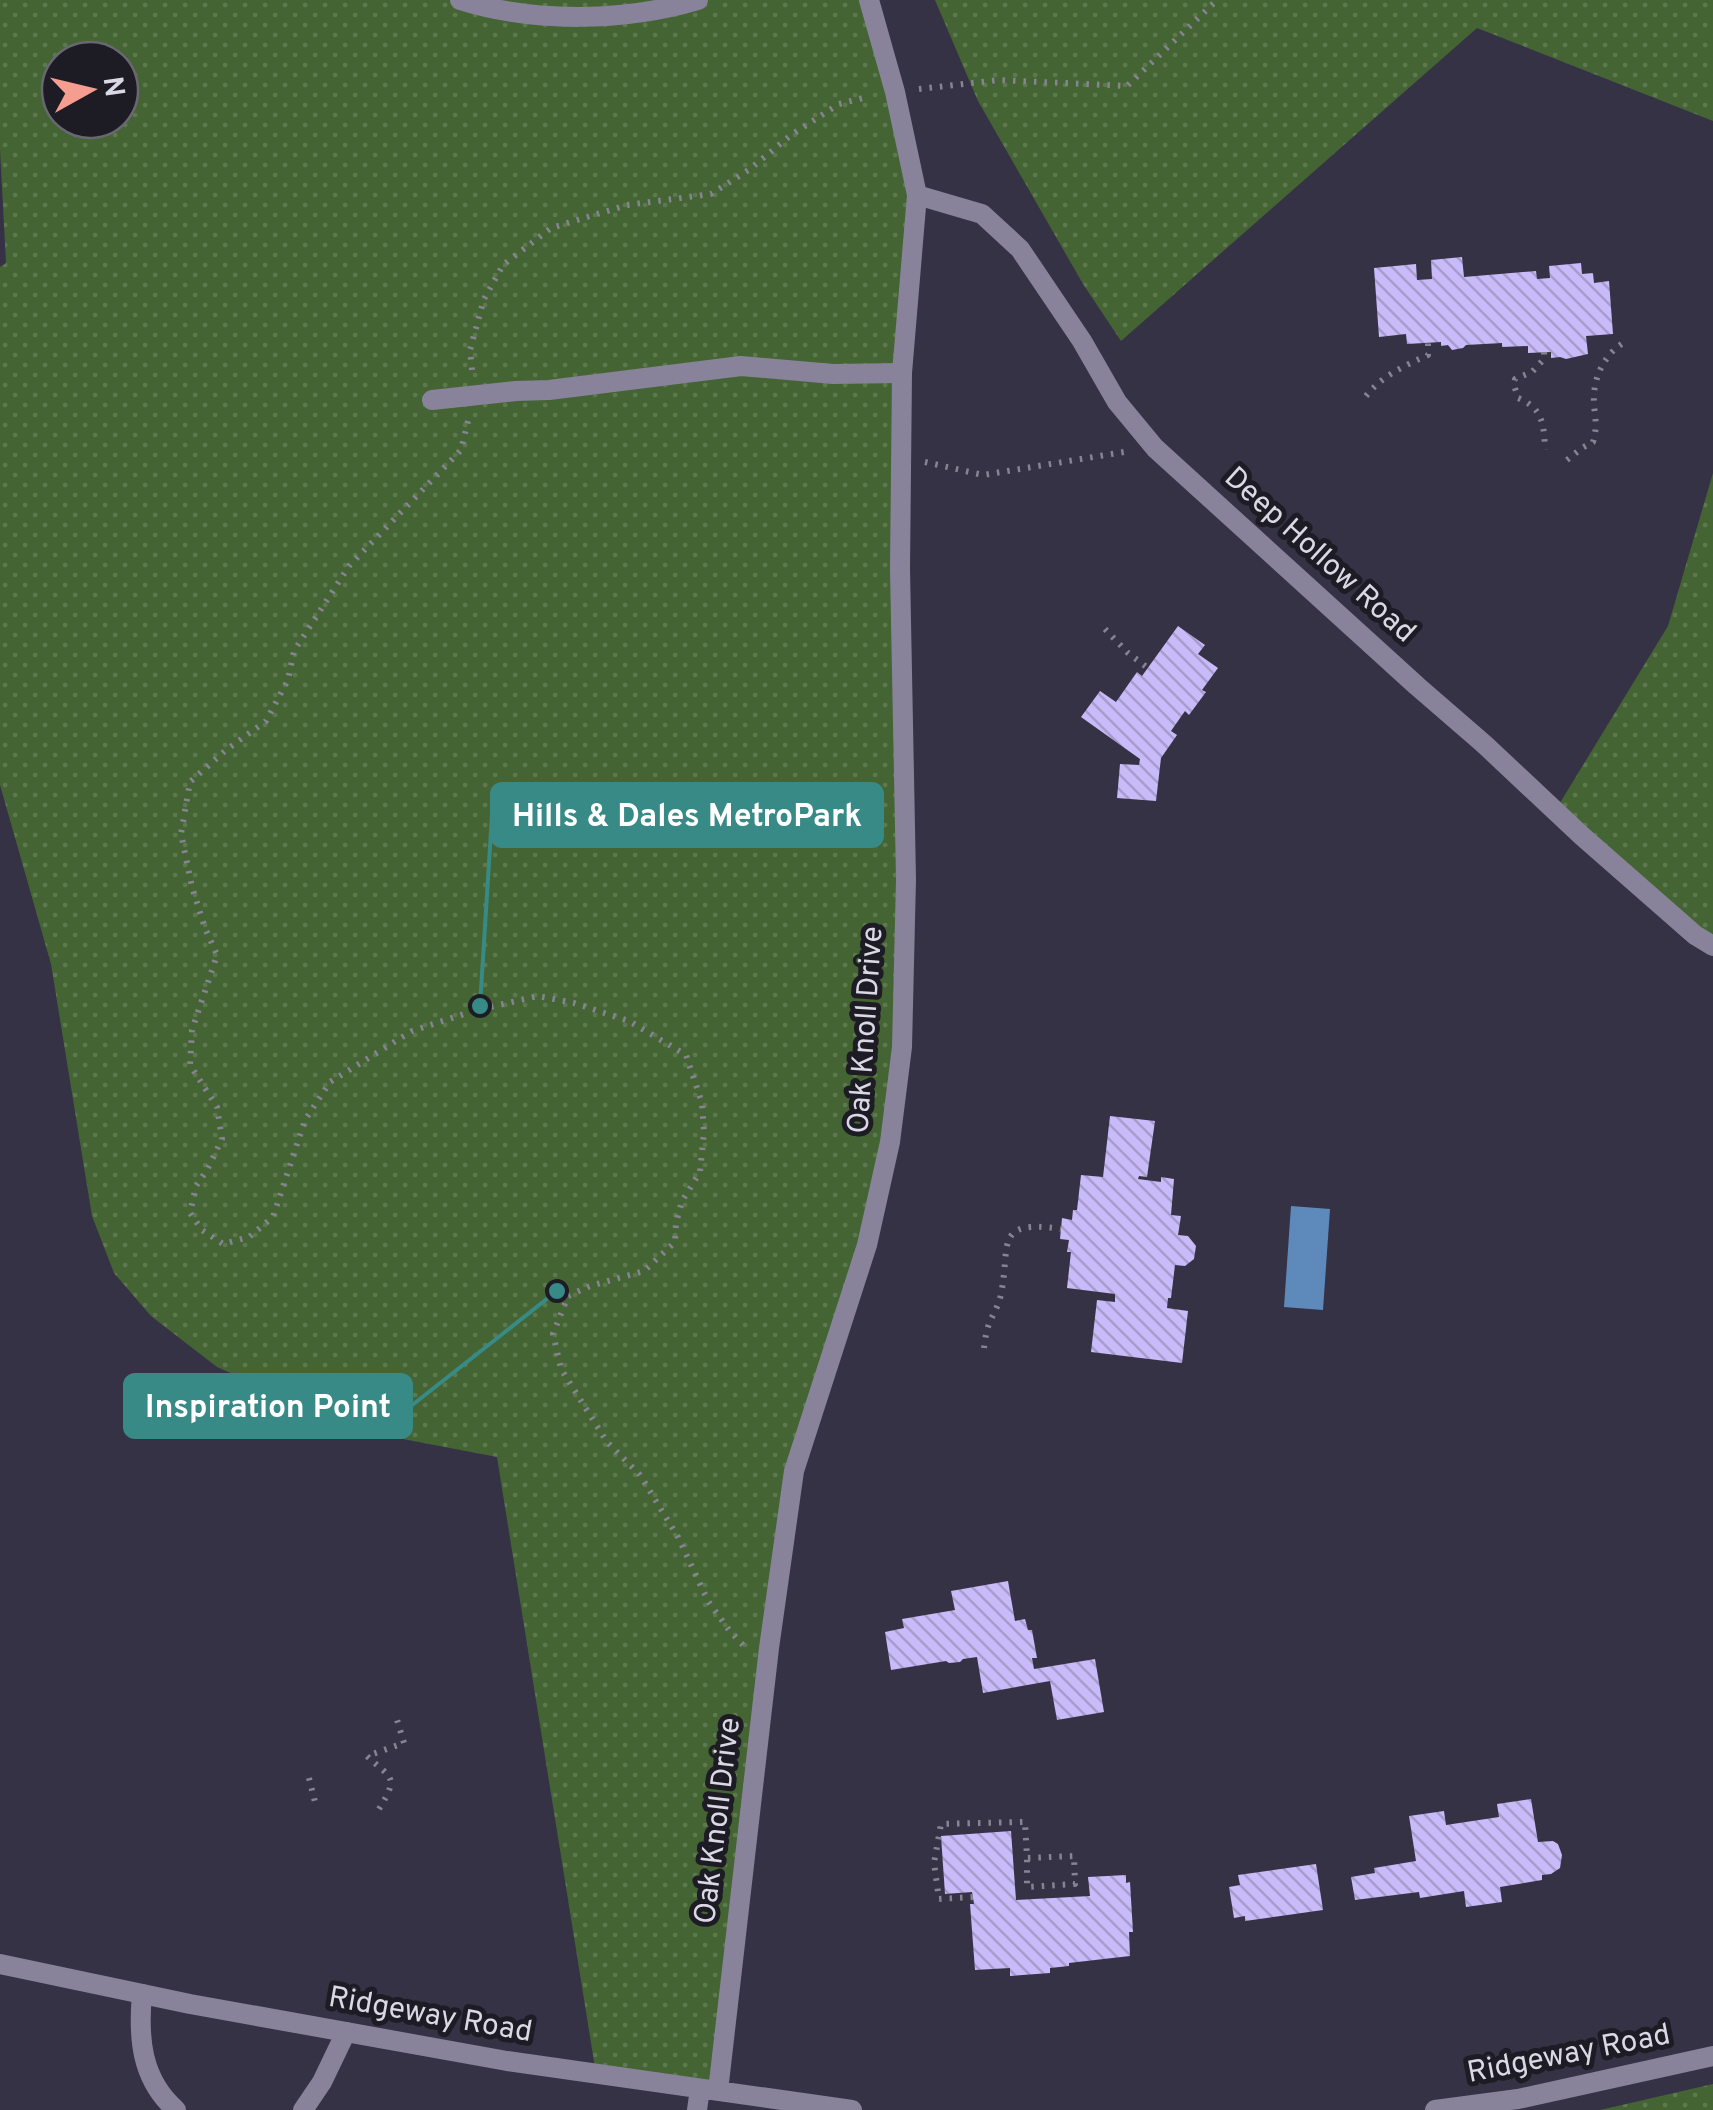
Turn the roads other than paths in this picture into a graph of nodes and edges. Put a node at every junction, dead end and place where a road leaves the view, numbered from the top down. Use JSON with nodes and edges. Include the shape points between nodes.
{"nodes":[{"id":1,"x":460,"y":0,"type":"edge"},
{"id":2,"x":698,"y":0,"type":"edge"},
{"id":3,"x":869,"y":0,"type":"edge"},
{"id":4,"x":917,"y":195,"type":"junction"},
{"id":5,"x":902,"y":373,"type":"junction"},
{"id":6,"x":432,"y":400,"type":"dead end"},
{"id":7,"x":1713,"y":946,"type":"edge"},
{"id":8,"x":0,"y":1964,"type":"edge"},
{"id":9,"x":142,"y":1994,"type":"junction"},
{"id":10,"x":346,"y":2032,"type":"junction"},
{"id":11,"x":1713,"y":2056,"type":"edge"},
{"id":12,"x":705,"y":2097,"type":"edge"},
{"id":13,"x":176,"y":2110,"type":"edge"},
{"id":14,"x":302,"y":2110,"type":"edge"},
{"id":15,"x":852,"y":2110,"type":"edge"},
{"id":16,"x":1435,"y":2110,"type":"edge"}],
"edges":[{"from":1,"to":2,"type":"street","via":[[542,17],[606,16]]},
{"from":3,"to":4,"type":"street","name":"Oak Knoll Drive"},
{"from":4,"to":5,"type":"street","name":"Oak Knoll Drive"},
{"from":4,"to":7,"type":"street","name":"Deep Hollow Road","via":[[982,214],[1020,249],[1117,402],[1155,448],[1582,836]]},
{"from":5,"to":6,"type":"street","via":[[741,366]]},
{"from":5,"to":12,"type":"street","name":"Oak Knoll Drive","via":[[902,1047],[890,1142],[866,1245],[794,1472]]},
{"from":8,"to":9,"type":"street","name":"Ridgeway Road"},
{"from":9,"to":10,"type":"street","name":"Ridgeway Road"},
{"from":9,"to":13,"type":"street","via":[[145,2066]]},
{"from":10,"to":12,"type":"street","name":"Ridgeway Road"},
{"from":10,"to":14,"type":"street"},
{"from":11,"to":16,"type":"street","name":"Ridgeway Road","via":[[1518,2099]]},
{"from":12,"to":15,"type":"street","name":"Ridgeway Road"}]}
